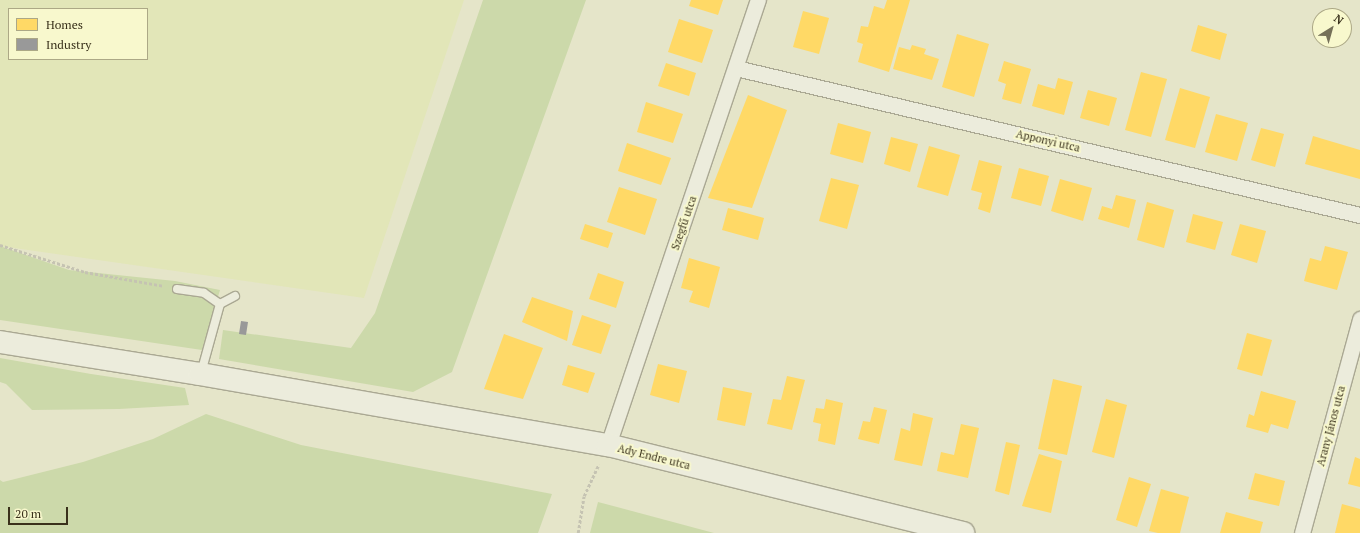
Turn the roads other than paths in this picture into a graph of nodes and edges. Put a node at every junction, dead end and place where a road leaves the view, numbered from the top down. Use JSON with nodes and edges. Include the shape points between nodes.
{"nodes":[{"id":1,"x":758,"y":0,"type":"edge"},
{"id":2,"x":736,"y":68,"type":"junction"},
{"id":3,"x":1360,"y":215,"type":"edge"},
{"id":4,"x":177,"y":289,"type":"road end"},
{"id":5,"x":235,"y":296,"type":"dead end"},
{"id":6,"x":220,"y":304,"type":"junction"},
{"id":7,"x":1360,"y":320,"type":"edge"},
{"id":8,"x":0,"y":342,"type":"edge"},
{"id":9,"x":200,"y":374,"type":"junction"},
{"id":10,"x":608,"y":445,"type":"junction"},
{"id":11,"x":963,"y":533,"type":"edge"},
{"id":12,"x":1302,"y":533,"type":"edge"}],
"edges":[{"from":1,"to":2,"type":"street","name":"Szegfű utca"},
{"from":2,"to":3,"type":"street","name":"Apponyi utca"},
{"from":2,"to":10,"type":"street","name":"Szegfű utca"},
{"from":4,"to":6,"type":"lane","via":[[204,293]]},
{"from":5,"to":6,"type":"lane"},
{"from":6,"to":9,"type":"lane"},
{"from":7,"to":12,"type":"street","name":"Arany János utca"},
{"from":8,"to":9,"type":"main road","name":"Ady Endre utca"},
{"from":9,"to":10,"type":"main road","name":"Ady Endre utca"},
{"from":10,"to":11,"type":"main road","name":"Ady Endre utca"}]}
